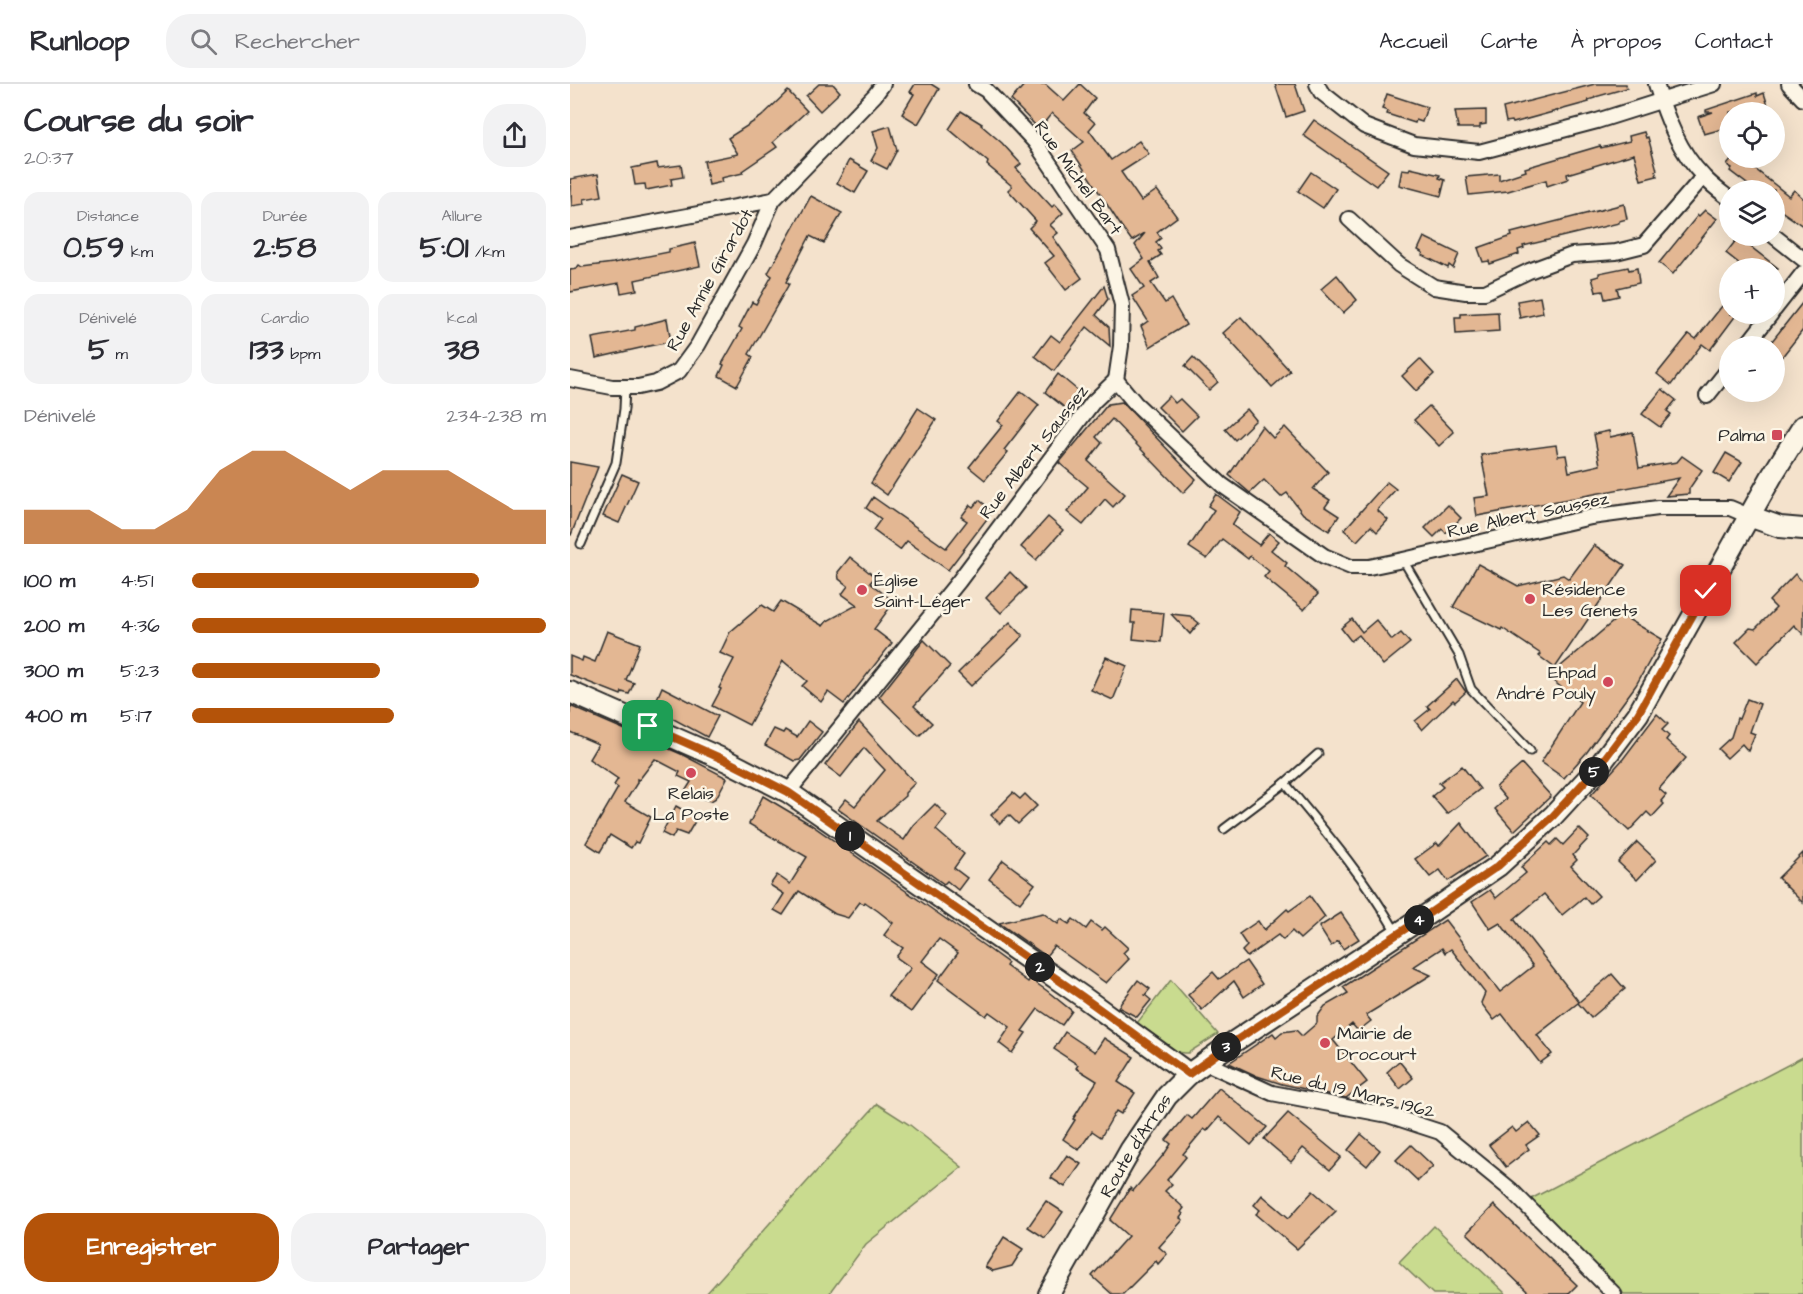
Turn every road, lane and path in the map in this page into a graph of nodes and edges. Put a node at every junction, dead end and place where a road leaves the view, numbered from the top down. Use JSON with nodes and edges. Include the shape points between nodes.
{"nodes":[{"id":1,"x":883,"y":84,"type":"edge"},
{"id":2,"x":976,"y":84,"type":"edge"},
{"id":3,"x":1317,"y":84,"type":"edge"},
{"id":4,"x":1656,"y":84,"type":"edge"},
{"id":5,"x":1714,"y":84,"type":"edge"},
{"id":6,"x":1789,"y":84,"type":"edge"},
{"id":7,"x":1803,"y":99,"type":"edge"},
{"id":8,"x":1661,"y":101,"type":"junction"},
{"id":9,"x":1703,"y":177,"type":"junction"},
{"id":10,"x":1719,"y":190,"type":"edge"},
{"id":11,"x":772,"y":200,"type":"junction"},
{"id":12,"x":1349,"y":219,"type":"dead end"},
{"id":13,"x":570,"y":238,"type":"edge"},
{"id":14,"x":1785,"y":245,"type":"edge"},
{"id":15,"x":1803,"y":259,"type":"edge"},
{"id":16,"x":1803,"y":273,"type":"edge"},
{"id":17,"x":1785,"y":296,"type":"edge"},
{"id":18,"x":1764,"y":324,"type":"edge"},
{"id":19,"x":1754,"y":336,"type":"edge"},
{"id":20,"x":570,"y":379,"type":"edge"},
{"id":21,"x":1116,"y":380,"type":"junction"},
{"id":22,"x":1719,"y":381,"type":"edge"},
{"id":23,"x":625,"y":387,"type":"junction"},
{"id":24,"x":1707,"y":396,"type":"dead end"},
{"id":25,"x":1803,"y":426,"type":"edge"},
{"id":26,"x":1749,"y":516,"type":"junction"},
{"id":27,"x":1803,"y":529,"type":"edge"},
{"id":28,"x":581,"y":544,"type":"dead end"},
{"id":29,"x":1403,"y":560,"type":"junction"},
{"id":30,"x":570,"y":692,"type":"edge"},
{"id":31,"x":1530,"y":751,"type":"dead end"},
{"id":32,"x":1318,"y":754,"type":"dead end"},
{"id":33,"x":1285,"y":783,"type":"junction"},
{"id":34,"x":788,"y":792,"type":"junction"},
{"id":35,"x":1224,"y":829,"type":"dead end"},
{"id":36,"x":1397,"y":934,"type":"junction"},
{"id":37,"x":1204,"y":1062,"type":"junction"},
{"id":38,"x":1189,"y":1074,"type":"junction"},
{"id":39,"x":1049,"y":1294,"type":"edge"},
{"id":40,"x":1614,"y":1294,"type":"edge"}],
"edges":[{"from":1,"to":11,"type":"street"},
{"from":2,"to":21,"type":"street","name":"Rue Michel Bart","via":[[1035,142],[1108,250],[1122,305]]},
{"from":3,"to":8,"type":"street","via":[[1328,99],[1364,126],[1414,145],[1479,152]]},
{"from":4,"to":8,"type":"street"},
{"from":5,"to":8,"type":"street"},
{"from":6,"to":7,"type":"street"},
{"from":8,"to":9,"type":"street","via":[[1682,148]]},
{"from":9,"to":10,"type":"street"},
{"from":9,"to":12,"type":"street","via":[[1644,245],[1616,252],[1572,255],[1485,292],[1434,286],[1399,265]]},
{"from":11,"to":13,"type":"street"},
{"from":11,"to":23,"type":"street","name":"Rue Annie Girardot","via":[[754,244],[698,345],[679,371],[656,383]]},
{"from":14,"to":15,"type":"street"},
{"from":16,"to":17,"type":"street"},
{"from":18,"to":19,"type":"street"},
{"from":20,"to":23,"type":"street","name":"Rue Annie Girardot"},
{"from":21,"to":29,"type":"street","name":"Rue Albert Saussez","via":[[1222,485],[1324,556],[1351,567]]},
{"from":21,"to":34,"type":"street","name":"Rue Albert Saussez","via":[[1093,402],[959,580]]},
{"from":22,"to":24,"type":"street"},
{"from":23,"to":28,"type":"lane","via":[[616,463]]},
{"from":25,"to":26,"type":"main road","name":"Route d'Arras"},
{"from":26,"to":27,"type":"main road","via":[[1780,527]]},
{"from":26,"to":29,"type":"street","name":"Rue Albert Saussez","via":[[1730,508],[1658,508],[1592,517]]},
{"from":26,"to":36,"type":"main road","name":"Route d'Arras","via":[[1638,714],[1599,766],[1553,816],[1498,866]]},
{"from":29,"to":31,"type":"lane","via":[[1459,655],[1471,689]]},
{"from":30,"to":34,"type":"main road"},
{"from":32,"to":33,"type":"lane"},
{"from":33,"to":35,"type":"lane"},
{"from":33,"to":36,"type":"lane","via":[[1352,863]]},
{"from":34,"to":38,"type":"main road"},
{"from":36,"to":37,"type":"main road","name":"Route d'Arras"},
{"from":37,"to":38,"type":"main road","name":"Route d'Arras"},
{"from":37,"to":40,"type":"street","name":"Rue du 19 Mars 1962","via":[[1272,1093],[1388,1115],[1440,1132],[1511,1190]]},
{"from":38,"to":39,"type":"main road","name":"Route d'Arras","via":[[1167,1095],[1149,1121]]}]}
